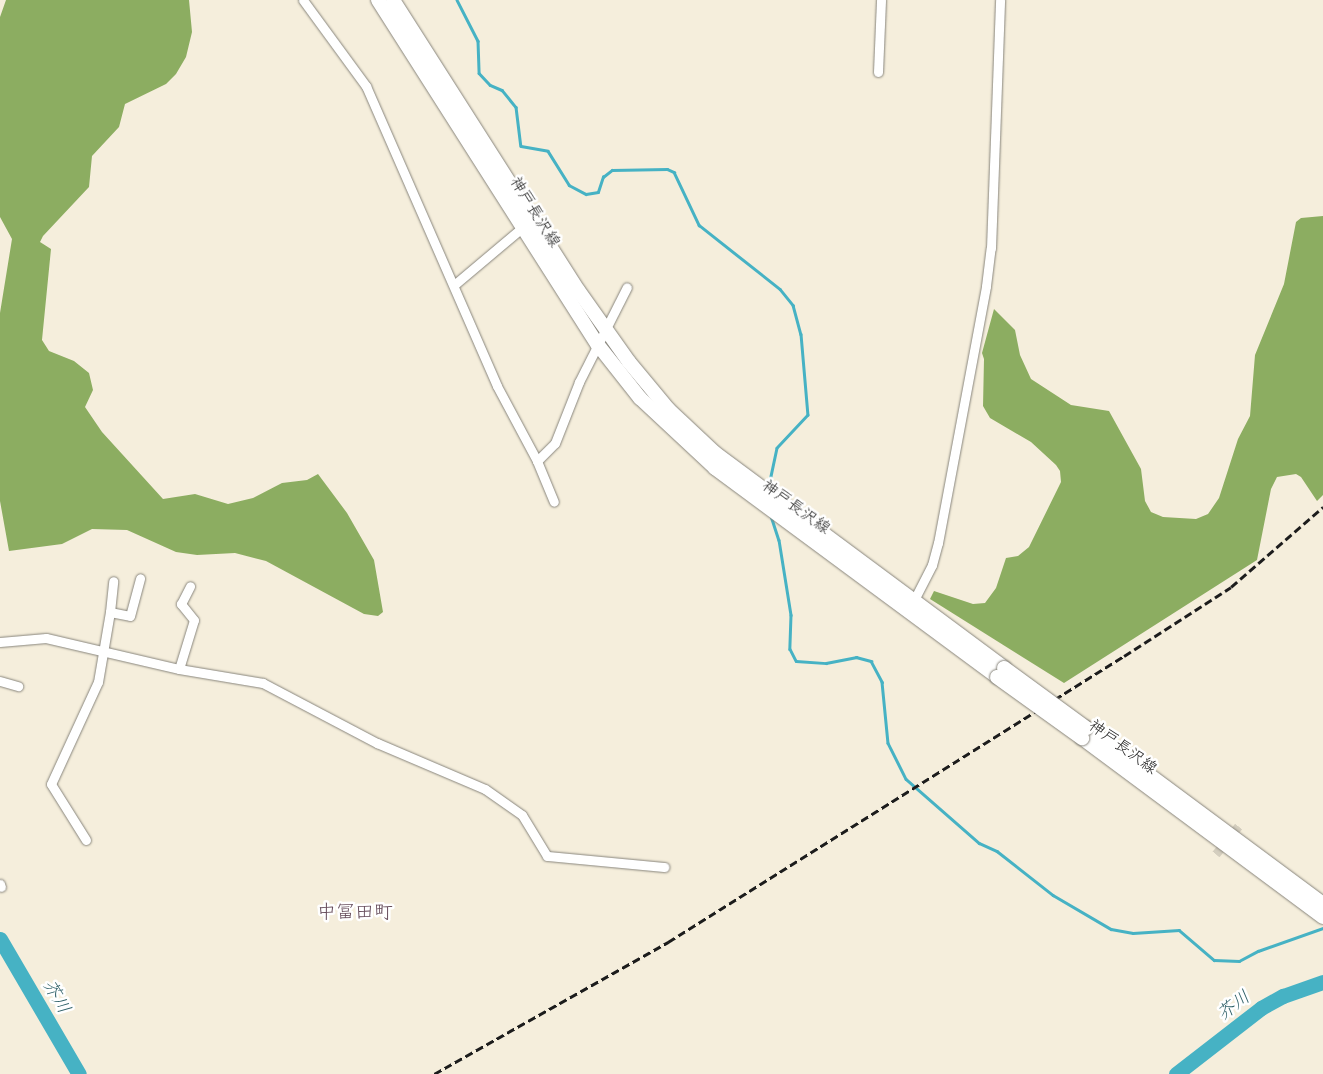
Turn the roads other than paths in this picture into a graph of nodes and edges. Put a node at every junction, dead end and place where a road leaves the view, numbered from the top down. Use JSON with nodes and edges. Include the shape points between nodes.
{"nodes":[{"id":1,"x":303,"y":0,"type":"edge"},
{"id":2,"x":378,"y":0,"type":"edge"},
{"id":3,"x":393,"y":0,"type":"edge"},
{"id":4,"x":882,"y":0,"type":"edge"},
{"id":5,"x":1000,"y":0,"type":"edge"},
{"id":6,"x":878,"y":72,"type":"dead end"},
{"id":7,"x":524,"y":226,"type":"junction"},
{"id":8,"x":454,"y":285,"type":"junction"},
{"id":9,"x":627,"y":287,"type":"dead end"},
{"id":10,"x":604,"y":329,"type":"junction"},
{"id":11,"x":598,"y":345,"type":"junction"},
{"id":12,"x":537,"y":461,"type":"junction"},
{"id":13,"x":554,"y":502,"type":"dead end"},
{"id":14,"x":140,"y":578,"type":"dead end"},
{"id":15,"x":113,"y":581,"type":"dead end"},
{"id":16,"x":190,"y":586,"type":"dead end"},
{"id":17,"x":911,"y":605,"type":"junction"},
{"id":18,"x":110,"y":612,"type":"junction"},
{"id":19,"x":0,"y":642,"type":"edge"},
{"id":20,"x":103,"y":652,"type":"junction"},
{"id":21,"x":179,"y":669,"type":"junction"},
{"id":22,"x":0,"y":681,"type":"edge"},
{"id":23,"x":18,"y":686,"type":"dead end"},
{"id":24,"x":86,"y":840,"type":"dead end"},
{"id":25,"x":664,"y":866,"type":"dead end"},
{"id":26,"x":1316,"y":904,"type":"edge"},
{"id":27,"x":1323,"y":918,"type":"edge"}],
"edges":[{"from":1,"to":8,"type":"street","via":[[366,86]]},
{"from":2,"to":7,"type":"main road","name":"神戸長沢線"},
{"from":3,"to":10,"type":"main road","name":"神戸長沢線"},
{"from":4,"to":6,"type":"street"},
{"from":5,"to":17,"type":"street","via":[[991,248],[986,286],[938,543],[932,564]]},
{"from":7,"to":8,"type":"street"},
{"from":7,"to":11,"type":"main road","name":"神戸長沢線"},
{"from":8,"to":12,"type":"street","via":[[504,401]]},
{"from":9,"to":10,"type":"street"},
{"from":10,"to":11,"type":"street"},
{"from":10,"to":17,"type":"main road","name":"神戸長沢線","via":[[649,388],[691,433]]},
{"from":11,"to":12,"type":"street","via":[[566,411],[555,443]]},
{"from":11,"to":17,"type":"main road","name":"神戸長沢線","via":[[640,398],[715,468],[815,542]]},
{"from":12,"to":13,"type":"street"},
{"from":14,"to":18,"type":"street","via":[[130,616]]},
{"from":15,"to":18,"type":"street"},
{"from":16,"to":21,"type":"street","via":[[181,604],[194,620]]},
{"from":17,"to":26,"type":"main road","name":"神戸長沢線","bridge":true},
{"from":18,"to":20,"type":"street"},
{"from":19,"to":20,"type":"street","via":[[46,638]]},
{"from":20,"to":21,"type":"street"},
{"from":20,"to":24,"type":"street","via":[[98,682],[51,784]]},
{"from":21,"to":25,"type":"street","via":[[278,689],[377,743],[465,778],[522,815],[547,856]]},
{"from":22,"to":23,"type":"street"},
{"from":26,"to":27,"type":"main road","name":"神戸長沢線"}]}
